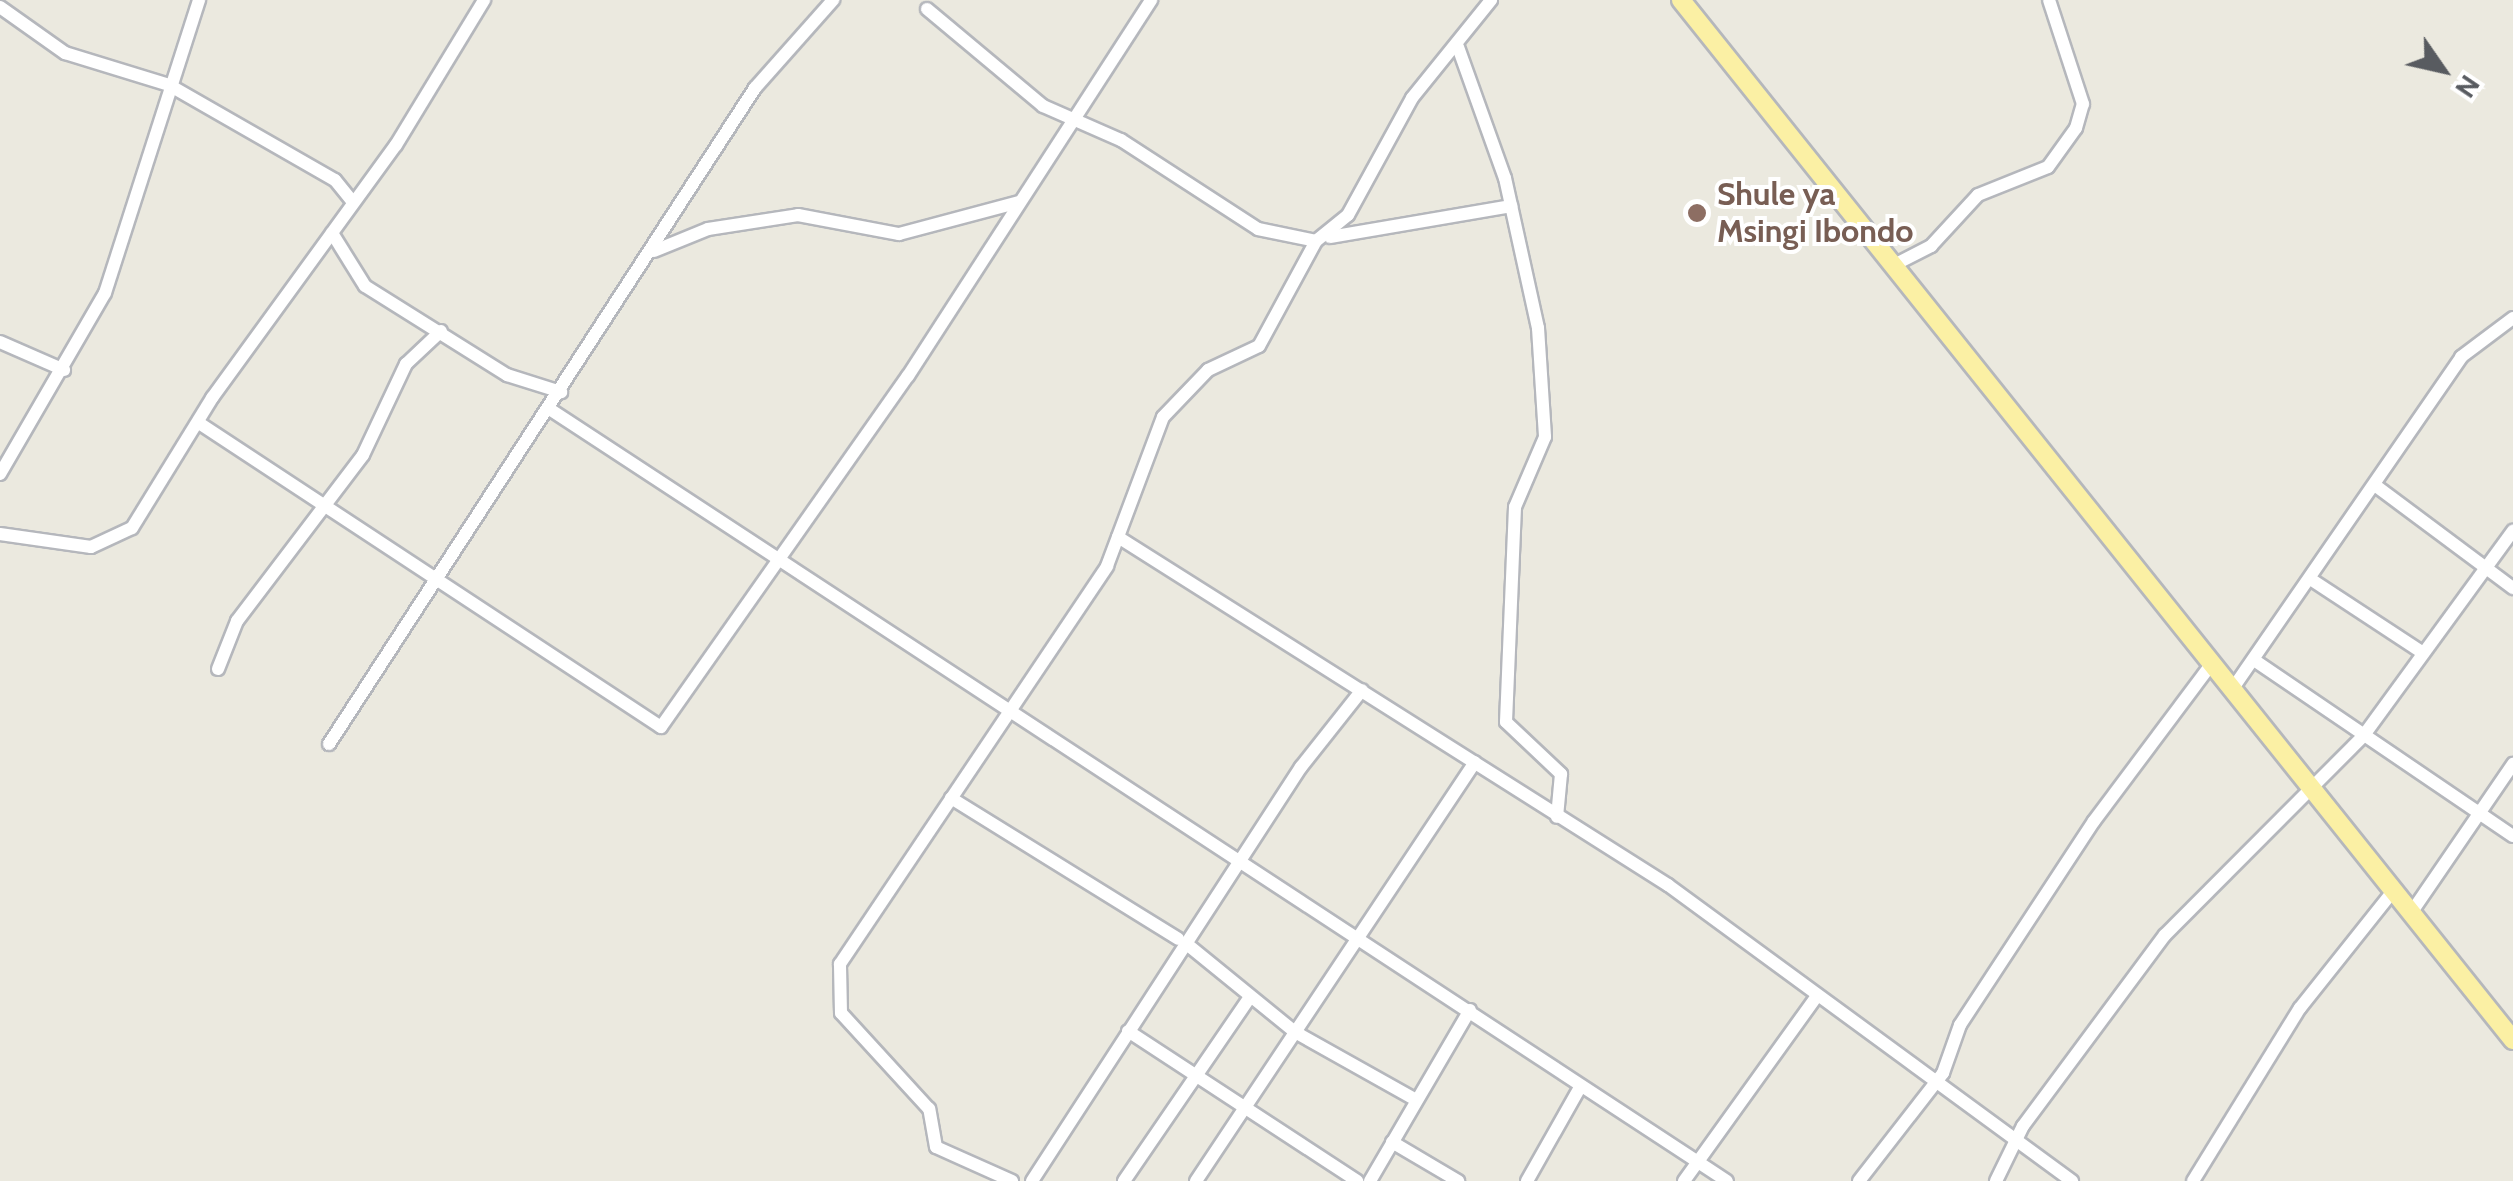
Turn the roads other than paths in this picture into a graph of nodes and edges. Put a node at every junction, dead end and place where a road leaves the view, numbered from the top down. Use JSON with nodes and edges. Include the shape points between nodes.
{"nodes":[{"id":1,"x":199,"y":0,"type":"edge"},
{"id":2,"x":484,"y":0,"type":"edge"},
{"id":3,"x":833,"y":0,"type":"edge"},
{"id":4,"x":1151,"y":0,"type":"edge"},
{"id":5,"x":1491,"y":0,"type":"edge"},
{"id":6,"x":1682,"y":0,"type":"edge"},
{"id":7,"x":2049,"y":0,"type":"edge"},
{"id":8,"x":0,"y":7,"type":"edge"},
{"id":9,"x":927,"y":8,"type":"dead end"},
{"id":10,"x":1458,"y":47,"type":"junction"},
{"id":11,"x":168,"y":85,"type":"junction"},
{"id":12,"x":1074,"y":119,"type":"junction"},
{"id":13,"x":353,"y":202,"type":"junction"},
{"id":14,"x":1019,"y":202,"type":"junction"},
{"id":15,"x":1511,"y":206,"type":"junction"},
{"id":16,"x":332,"y":232,"type":"junction"},
{"id":17,"x":1323,"y":239,"type":"junction"},
{"id":18,"x":654,"y":251,"type":"junction"},
{"id":19,"x":1894,"y":265,"type":"junction"},
{"id":20,"x":2513,"y":318,"type":"edge"},
{"id":21,"x":441,"y":332,"type":"junction"},
{"id":22,"x":0,"y":342,"type":"edge"},
{"id":23,"x":64,"y":370,"type":"junction"},
{"id":24,"x":561,"y":392,"type":"junction"},
{"id":25,"x":551,"y":410,"type":"junction"},
{"id":26,"x":198,"y":423,"type":"junction"},
{"id":27,"x":0,"y":474,"type":"edge"},
{"id":28,"x":2376,"y":486,"type":"junction"},
{"id":29,"x":324,"y":506,"type":"junction"},
{"id":30,"x":2513,"y":531,"type":"edge"},
{"id":31,"x":0,"y":534,"type":"edge"},
{"id":32,"x":1118,"y":537,"type":"junction"},
{"id":33,"x":775,"y":558,"type":"junction"},
{"id":34,"x":2486,"y":566,"type":"junction"},
{"id":35,"x":2312,"y":580,"type":"junction"},
{"id":36,"x":438,"y":582,"type":"junction"},
{"id":37,"x":2513,"y":588,"type":"edge"},
{"id":38,"x":2420,"y":651,"type":"junction"},
{"id":39,"x":2254,"y":660,"type":"junction"},
{"id":40,"x":2210,"y":666,"type":"junction"},
{"id":41,"x":218,"y":669,"type":"dead end"},
{"id":42,"x":1362,"y":690,"type":"junction"},
{"id":43,"x":2230,"y":691,"type":"junction"},
{"id":44,"x":1012,"y":712,"type":"junction"},
{"id":45,"x":2364,"y":736,"type":"junction"},
{"id":46,"x":328,"y":744,"type":"dead end"},
{"id":47,"x":1474,"y":762,"type":"junction"},
{"id":48,"x":2513,"y":764,"type":"edge"},
{"id":49,"x":2310,"y":789,"type":"junction"},
{"id":50,"x":952,"y":798,"type":"junction"},
{"id":51,"x":2480,"y":815,"type":"junction"},
{"id":52,"x":1558,"y":816,"type":"junction"},
{"id":53,"x":2513,"y":836,"type":"edge"},
{"id":54,"x":1240,"y":866,"type":"junction"},
{"id":55,"x":2393,"y":891,"type":"junction"},
{"id":56,"x":2411,"y":913,"type":"junction"},
{"id":57,"x":1183,"y":942,"type":"junction"},
{"id":58,"x":1354,"y":943,"type":"junction"},
{"id":59,"x":1250,"y":997,"type":"junction"},
{"id":60,"x":1816,"y":998,"type":"junction"},
{"id":61,"x":1470,"y":1010,"type":"junction"},
{"id":62,"x":1128,"y":1031,"type":"junction"},
{"id":63,"x":1295,"y":1032,"type":"junction"},
{"id":64,"x":2513,"y":1040,"type":"edge"},
{"id":65,"x":1196,"y":1074,"type":"junction"},
{"id":66,"x":1936,"y":1082,"type":"junction"},
{"id":67,"x":1578,"y":1089,"type":"junction"},
{"id":68,"x":1416,"y":1100,"type":"junction"},
{"id":69,"x":1248,"y":1107,"type":"junction"},
{"id":70,"x":1392,"y":1142,"type":"junction"},
{"id":71,"x":2012,"y":1144,"type":"junction"},
{"id":72,"x":1695,"y":1162,"type":"junction"},
{"id":73,"x":1012,"y":1181,"type":"edge"},
{"id":74,"x":1032,"y":1181,"type":"edge"},
{"id":75,"x":1124,"y":1181,"type":"edge"},
{"id":76,"x":1196,"y":1181,"type":"edge"},
{"id":77,"x":1357,"y":1181,"type":"edge"},
{"id":78,"x":1370,"y":1181,"type":"edge"},
{"id":79,"x":1458,"y":1181,"type":"edge"},
{"id":80,"x":1527,"y":1181,"type":"edge"},
{"id":81,"x":1684,"y":1181,"type":"edge"},
{"id":82,"x":1726,"y":1181,"type":"edge"},
{"id":83,"x":1860,"y":1181,"type":"edge"},
{"id":84,"x":1996,"y":1181,"type":"edge"},
{"id":85,"x":2072,"y":1181,"type":"edge"},
{"id":86,"x":2194,"y":1181,"type":"edge"}],
"edges":[{"from":1,"to":11,"type":"street"},
{"from":2,"to":13,"type":"street"},
{"from":3,"to":18,"type":"street","via":[[755,88]]},
{"from":4,"to":12,"type":"street"},
{"from":5,"to":10,"type":"street"},
{"from":6,"to":19,"type":"main road"},
{"from":7,"to":19,"type":"street","via":[[2082,118],[2048,167],[1978,195],[1931,246]]},
{"from":8,"to":11,"type":"street","via":[[66,54]]},
{"from":9,"to":12,"type":"street","via":[[1000,60],[1032,98]]},
{"from":10,"to":15,"type":"street"},
{"from":10,"to":17,"type":"street","via":[[1412,98]]},
{"from":11,"to":13,"type":"street","via":[[335,180]]},
{"from":11,"to":23,"type":"street","via":[[115,268]]},
{"from":12,"to":14,"type":"street"},
{"from":12,"to":17,"type":"street","via":[[1258,229]]},
{"from":13,"to":16,"type":"street"},
{"from":14,"to":18,"type":"street","via":[[900,234],[798,215],[708,229]]},
{"from":14,"to":33,"type":"street","via":[[908,376]]},
{"from":15,"to":17,"type":"street"},
{"from":15,"to":52,"type":"street","via":[[1538,328],[1545,437],[1515,507],[1506,722],[1558,768]]},
{"from":16,"to":21,"type":"street","via":[[366,286]]},
{"from":16,"to":26,"type":"street"},
{"from":17,"to":32,"type":"street","via":[[1259,346],[1208,370],[1163,417]]},
{"from":18,"to":24,"type":"street"},
{"from":19,"to":40,"type":"main road"},
{"from":20,"to":28,"type":"street","via":[[2461,358]]},
{"from":21,"to":24,"type":"street","via":[[507,375]]},
{"from":21,"to":29,"type":"street","via":[[406,364],[362,455]]},
{"from":22,"to":23,"type":"street"},
{"from":23,"to":27,"type":"street"},
{"from":24,"to":25,"type":"street"},
{"from":25,"to":33,"type":"street"},
{"from":25,"to":36,"type":"street"},
{"from":26,"to":29,"type":"street"},
{"from":26,"to":31,"type":"street","via":[[142,515],[108,544]]},
{"from":28,"to":34,"type":"street"},
{"from":28,"to":35,"type":"street"},
{"from":29,"to":36,"type":"street"},
{"from":29,"to":41,"type":"street","via":[[237,621]]},
{"from":30,"to":34,"type":"street"},
{"from":32,"to":42,"type":"street"},
{"from":32,"to":44,"type":"street"},
{"from":33,"to":36,"type":"street","via":[[661,727]]},
{"from":33,"to":44,"type":"street"},
{"from":34,"to":37,"type":"street"},
{"from":34,"to":38,"type":"street"},
{"from":35,"to":38,"type":"street"},
{"from":35,"to":39,"type":"street"},
{"from":36,"to":46,"type":"street"},
{"from":38,"to":45,"type":"street"},
{"from":39,"to":43,"type":"street"},
{"from":39,"to":45,"type":"street"},
{"from":40,"to":43,"type":"main road"},
{"from":40,"to":66,"type":"street","via":[[1971,1006]]},
{"from":42,"to":47,"type":"street"},
{"from":42,"to":54,"type":"street"},
{"from":43,"to":49,"type":"main road"},
{"from":44,"to":50,"type":"street"},
{"from":44,"to":54,"type":"street"},
{"from":45,"to":49,"type":"street"},
{"from":45,"to":51,"type":"street"},
{"from":47,"to":52,"type":"street"},
{"from":47,"to":58,"type":"street"},
{"from":48,"to":51,"type":"street"},
{"from":49,"to":55,"type":"main road"},
{"from":49,"to":71,"type":"street","via":[[2210,882]]},
{"from":50,"to":57,"type":"street"},
{"from":50,"to":73,"type":"street","via":[[848,952],[834,993],[897,1084],[929,1109],[936,1147]]},
{"from":51,"to":53,"type":"street"},
{"from":51,"to":56,"type":"street"},
{"from":52,"to":60,"type":"street","via":[[1668,885]]},
{"from":54,"to":57,"type":"street"},
{"from":54,"to":58,"type":"street"},
{"from":55,"to":56,"type":"main road"},
{"from":55,"to":86,"type":"street","via":[[2300,1008]]},
{"from":56,"to":64,"type":"main road"},
{"from":57,"to":59,"type":"street"},
{"from":57,"to":62,"type":"street"},
{"from":58,"to":61,"type":"street"},
{"from":58,"to":63,"type":"street"},
{"from":59,"to":63,"type":"street"},
{"from":59,"to":65,"type":"street"},
{"from":60,"to":66,"type":"street"},
{"from":60,"to":72,"type":"street"},
{"from":61,"to":67,"type":"street"},
{"from":61,"to":68,"type":"street"},
{"from":62,"to":65,"type":"street"},
{"from":62,"to":74,"type":"street"},
{"from":63,"to":68,"type":"street"},
{"from":63,"to":69,"type":"street"},
{"from":65,"to":69,"type":"street"},
{"from":65,"to":75,"type":"street"},
{"from":66,"to":71,"type":"street"},
{"from":66,"to":83,"type":"street"},
{"from":67,"to":72,"type":"street"},
{"from":67,"to":80,"type":"street"},
{"from":68,"to":70,"type":"street"},
{"from":69,"to":76,"type":"street"},
{"from":69,"to":77,"type":"street"},
{"from":70,"to":78,"type":"street"},
{"from":70,"to":79,"type":"street"},
{"from":71,"to":84,"type":"street"},
{"from":71,"to":85,"type":"street"},
{"from":72,"to":81,"type":"street"},
{"from":72,"to":82,"type":"street"}]}
